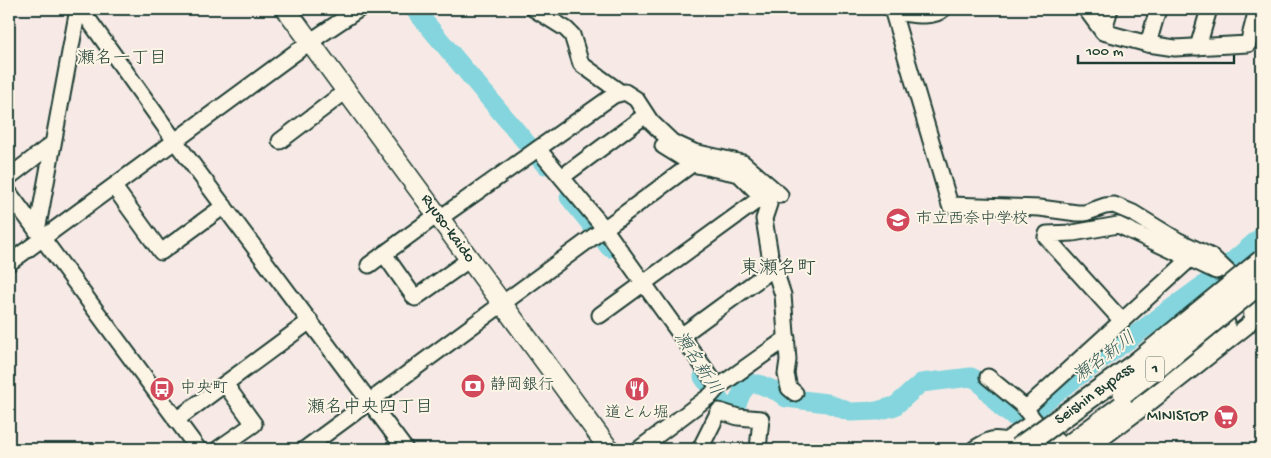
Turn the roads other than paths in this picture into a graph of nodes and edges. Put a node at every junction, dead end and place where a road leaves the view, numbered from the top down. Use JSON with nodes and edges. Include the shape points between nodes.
{"nodes":[{"id":1,"x":80,"y":9,"type":"edge"},
{"id":2,"x":286,"y":9,"type":"edge"},
{"id":3,"x":359,"y":9,"type":"edge"},
{"id":4,"x":534,"y":9,"type":"edge"},
{"id":5,"x":942,"y":9,"type":"edge"},
{"id":6,"x":1086,"y":9,"type":"edge"},
{"id":7,"x":1110,"y":9,"type":"edge"},
{"id":8,"x":1158,"y":9,"type":"edge"},
{"id":9,"x":1208,"y":9,"type":"edge"},
{"id":10,"x":1257,"y":9,"type":"edge"},
{"id":11,"x":893,"y":10,"type":"edge"},
{"id":12,"x":1103,"y":32,"type":"junction"},
{"id":13,"x":311,"y":41,"type":"junction"},
{"id":14,"x":1255,"y":42,"type":"edge"},
{"id":15,"x":1148,"y":44,"type":"junction"},
{"id":16,"x":1198,"y":47,"type":"junction"},
{"id":17,"x":346,"y":91,"type":"junction"},
{"id":18,"x":617,"y":94,"type":"junction"},
{"id":19,"x":639,"y":120,"type":"junction"},
{"id":20,"x":175,"y":141,"type":"junction"},
{"id":21,"x":280,"y":141,"type":"dead end"},
{"id":22,"x":52,"y":144,"type":"junction"},
{"id":23,"x":538,"y":149,"type":"junction"},
{"id":24,"x":692,"y":164,"type":"junction"},
{"id":25,"x":9,"y":177,"type":"edge"},
{"id":26,"x":562,"y":177,"type":"junction"},
{"id":27,"x":114,"y":187,"type":"junction"},
{"id":28,"x":9,"y":193,"type":"edge"},
{"id":29,"x":780,"y":195,"type":"dead end"},
{"id":30,"x":762,"y":197,"type":"junction"},
{"id":31,"x":224,"y":206,"type":"junction"},
{"id":32,"x":438,"y":216,"type":"junction"},
{"id":33,"x":604,"y":228,"type":"junction"},
{"id":34,"x":39,"y":235,"type":"junction"},
{"id":35,"x":1262,"y":252,"type":"edge"},
{"id":36,"x":384,"y":254,"type":"junction"},
{"id":37,"x":470,"y":259,"type":"junction"},
{"id":38,"x":1190,"y":259,"type":"junction"},
{"id":39,"x":1262,"y":261,"type":"edge"},
{"id":40,"x":9,"y":264,"type":"edge"},
{"id":41,"x":369,"y":265,"type":"dead end"},
{"id":42,"x":774,"y":268,"type":"junction"},
{"id":43,"x":1232,"y":278,"type":"junction"},
{"id":44,"x":644,"y":284,"type":"junction"},
{"id":45,"x":1259,"y":289,"type":"edge"},
{"id":46,"x":502,"y":303,"type":"junction"},
{"id":47,"x":600,"y":315,"type":"dead end"},
{"id":48,"x":310,"y":321,"type":"junction"},
{"id":49,"x":1122,"y":321,"type":"junction"},
{"id":50,"x":681,"y":336,"type":"junction"},
{"id":51,"x":787,"y":338,"type":"junction"},
{"id":52,"x":988,"y":377,"type":"dead end"},
{"id":53,"x":225,"y":384,"type":"junction"},
{"id":54,"x":718,"y":387,"type":"junction"},
{"id":55,"x":795,"y":393,"type":"dead end"},
{"id":56,"x":370,"y":401,"type":"junction"},
{"id":57,"x":1031,"y":416,"type":"junction"},
{"id":58,"x":176,"y":420,"type":"junction"},
{"id":59,"x":1009,"y":447,"type":"edge"},
{"id":60,"x":198,"y":449,"type":"edge"},
{"id":61,"x":218,"y":449,"type":"edge"},
{"id":62,"x":305,"y":449,"type":"edge"},
{"id":63,"x":406,"y":449,"type":"edge"},
{"id":64,"x":609,"y":449,"type":"edge"},
{"id":65,"x":638,"y":449,"type":"edge"},
{"id":66,"x":700,"y":449,"type":"edge"},
{"id":67,"x":758,"y":449,"type":"edge"},
{"id":68,"x":974,"y":449,"type":"edge"},
{"id":69,"x":1043,"y":449,"type":"edge"},
{"id":70,"x":1066,"y":449,"type":"edge"}],
"edges":[{"from":1,"to":20,"type":"street"},
{"from":1,"to":22,"type":"street"},
{"from":2,"to":13,"type":"main road","name":"Ryuso-kaido"},
{"from":3,"to":13,"type":"street"},
{"from":4,"to":18,"type":"street","via":[[572,35],[581,64]]},
{"from":5,"to":11,"type":"street","via":[[927,15]]},
{"from":6,"to":12,"type":"street"},
{"from":7,"to":12,"type":"street"},
{"from":8,"to":15,"type":"street"},
{"from":9,"to":16,"type":"street"},
{"from":10,"to":14,"type":"street"},
{"from":11,"to":43,"type":"street","via":[[950,205],[1085,213],[1114,205],[1212,257]]},
{"from":12,"to":15,"type":"street"},
{"from":13,"to":17,"type":"main road","name":"Ryuso-kaido"},
{"from":13,"to":20,"type":"street"},
{"from":14,"to":16,"type":"street"},
{"from":15,"to":16,"type":"street"},
{"from":17,"to":21,"type":"street"},
{"from":17,"to":32,"type":"main road","name":"Ryuso-kaido"},
{"from":18,"to":19,"type":"street","via":[[628,103]]},
{"from":18,"to":23,"type":"street"},
{"from":18,"to":29,"type":"street","via":[[631,94],[651,122],[672,142],[694,152],[743,163]]},
{"from":19,"to":24,"type":"street","via":[[666,149]]},
{"from":19,"to":26,"type":"street"},
{"from":20,"to":27,"type":"street"},
{"from":20,"to":31,"type":"street"},
{"from":22,"to":25,"type":"street"},
{"from":22,"to":34,"type":"street"},
{"from":23,"to":26,"type":"street"},
{"from":23,"to":32,"type":"street"},
{"from":24,"to":30,"type":"street","via":[[739,174]]},
{"from":24,"to":33,"type":"street"},
{"from":26,"to":33,"type":"street"},
{"from":27,"to":31,"type":"street","via":[[161,252]]},
{"from":27,"to":34,"type":"street"},
{"from":28,"to":34,"type":"street"},
{"from":30,"to":42,"type":"street","via":[[769,204],[764,219]]},
{"from":30,"to":44,"type":"street"},
{"from":31,"to":48,"type":"street"},
{"from":32,"to":36,"type":"street"},
{"from":32,"to":37,"type":"main road","name":"Ryuso-kaido"},
{"from":33,"to":44,"type":"street"},
{"from":33,"to":46,"type":"street"},
{"from":34,"to":40,"type":"street"},
{"from":34,"to":58,"type":"street"},
{"from":35,"to":43,"type":"highway","number":"1"},
{"from":36,"to":37,"type":"street","via":[[415,298]]},
{"from":36,"to":41,"type":"street"},
{"from":37,"to":46,"type":"main road","name":"Ryuso-kaido"},
{"from":38,"to":43,"type":"street"},
{"from":38,"to":49,"type":"street"},
{"from":38,"to":49,"type":"street","via":[[1118,225],[1048,234],[1046,237]]},
{"from":39,"to":59,"type":"highway","name":"Seishin Bypass","number":"1","bridge":true,"via":[[1136,364]]},
{"from":42,"to":50,"type":"street"},
{"from":42,"to":51,"type":"street","via":[[783,295]]},
{"from":43,"to":57,"type":"highway","number":"1","via":[[1130,360]]},
{"from":44,"to":47,"type":"street"},
{"from":44,"to":50,"type":"street"},
{"from":45,"to":69,"type":"highway","name":"Seishin Bypass","number":"1","bridge":true,"via":[[1154,370]]},
{"from":45,"to":70,"type":"highway","number":"1","via":[[1181,363]]},
{"from":46,"to":56,"type":"street"},
{"from":46,"to":64,"type":"main road","name":"Ryuso-kaido"},
{"from":48,"to":53,"type":"street"},
{"from":48,"to":56,"type":"street"},
{"from":49,"to":57,"type":"street"},
{"from":50,"to":54,"type":"street"},
{"from":51,"to":54,"type":"street"},
{"from":51,"to":55,"type":"street","via":[[786,374],[789,388]]},
{"from":52,"to":57,"type":"street"},
{"from":53,"to":58,"type":"street"},
{"from":53,"to":61,"type":"street","via":[[254,424]]},
{"from":54,"to":65,"type":"street","via":[[711,396]]},
{"from":56,"to":62,"type":"street"},
{"from":56,"to":63,"type":"street"},
{"from":57,"to":59,"type":"highway","number":"1"},
{"from":57,"to":70,"type":"street"},
{"from":58,"to":60,"type":"street"},
{"from":59,"to":68,"type":"street","via":[[996,438]]},
{"from":66,"to":67,"type":"street","via":[[719,411],[761,419]]}]}
